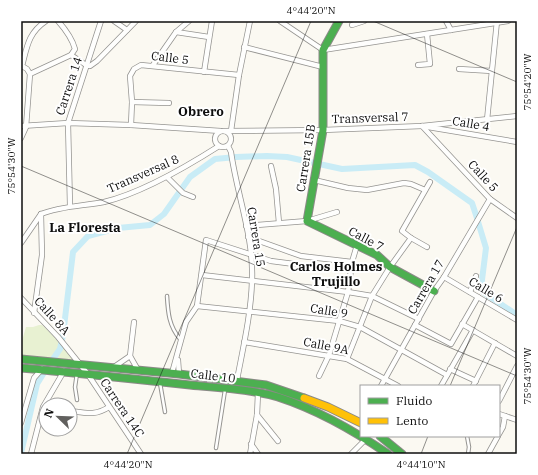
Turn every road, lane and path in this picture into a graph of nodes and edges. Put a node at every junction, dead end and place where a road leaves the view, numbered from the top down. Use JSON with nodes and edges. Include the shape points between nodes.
{"nodes":[{"id":1,"x":46,"y":21,"type":"edge"},
{"id":2,"x":58,"y":21,"type":"edge"},
{"id":3,"x":101,"y":21,"type":"edge"},
{"id":4,"x":114,"y":21,"type":"edge"},
{"id":5,"x":136,"y":21,"type":"edge"},
{"id":6,"x":189,"y":21,"type":"edge"},
{"id":7,"x":212,"y":21,"type":"edge"},
{"id":8,"x":250,"y":21,"type":"edge"},
{"id":9,"x":280,"y":21,"type":"edge"},
{"id":10,"x":339,"y":21,"type":"edge"},
{"id":11,"x":364,"y":21,"type":"edge"},
{"id":12,"x":446,"y":21,"type":"edge"},
{"id":13,"x":508,"y":21,"type":"edge"},
{"id":14,"x":497,"y":22,"type":"edge"},
{"id":15,"x":352,"y":25,"type":"dead end"},
{"id":16,"x":127,"y":30,"type":"junction"},
{"id":17,"x":451,"y":30,"type":"junction"},
{"id":18,"x":176,"y":32,"type":"junction"},
{"id":19,"x":427,"y":34,"type":"junction"},
{"id":20,"x":209,"y":37,"type":"junction"},
{"id":21,"x":244,"y":47,"type":"junction"},
{"id":22,"x":323,"y":50,"type":"junction"},
{"id":23,"x":71,"y":55,"type":"junction"},
{"id":24,"x":86,"y":65,"type":"junction"},
{"id":25,"x":153,"y":65,"type":"junction"},
{"id":26,"x":418,"y":65,"type":"dead end"},
{"id":27,"x":22,"y":66,"type":"edge"},
{"id":28,"x":323,"y":67,"type":"junction"},
{"id":29,"x":459,"y":69,"type":"dead end"},
{"id":30,"x":492,"y":71,"type":"junction"},
{"id":31,"x":204,"y":72,"type":"junction"},
{"id":32,"x":30,"y":74,"type":"junction"},
{"id":33,"x":239,"y":75,"type":"junction"},
{"id":34,"x":132,"y":102,"type":"junction"},
{"id":35,"x":169,"y":103,"type":"dead end"},
{"id":36,"x":517,"y":116,"type":"edge"},
{"id":37,"x":487,"y":120,"type":"junction"},
{"id":38,"x":68,"y":124,"type":"junction"},
{"id":39,"x":130,"y":125,"type":"junction"},
{"id":40,"x":422,"y":126,"type":"junction"},
{"id":41,"x":24,"y":127,"type":"edge"},
{"id":42,"x":323,"y":130,"type":"junction"},
{"id":43,"x":223,"y":131,"type":"junction"},
{"id":44,"x":231,"y":131,"type":"junction"},
{"id":45,"x":21,"y":138,"type":"edge"},
{"id":46,"x":517,"y":142,"type":"edge"},
{"id":47,"x":219,"y":146,"type":"junction"},
{"id":48,"x":228,"y":146,"type":"junction"},
{"id":49,"x":271,"y":166,"type":"dead end"},
{"id":50,"x":167,"y":177,"type":"junction"},
{"id":51,"x":314,"y":180,"type":"junction"},
{"id":52,"x":430,"y":182,"type":"dead end"},
{"id":53,"x":425,"y":190,"type":"junction"},
{"id":54,"x":193,"y":197,"type":"dead end"},
{"id":55,"x":490,"y":199,"type":"junction"},
{"id":56,"x":70,"y":206,"type":"junction"},
{"id":57,"x":337,"y":212,"type":"dead end"},
{"id":58,"x":41,"y":214,"type":"junction"},
{"id":59,"x":517,"y":218,"type":"edge"},
{"id":60,"x":307,"y":221,"type":"junction"},
{"id":61,"x":279,"y":223,"type":"junction"},
{"id":62,"x":246,"y":226,"type":"junction"},
{"id":63,"x":24,"y":234,"type":"edge"},
{"id":64,"x":248,"y":237,"type":"junction"},
{"id":65,"x":411,"y":238,"type":"junction"},
{"id":66,"x":21,"y":243,"type":"edge"},
{"id":67,"x":357,"y":245,"type":"junction"},
{"id":68,"x":427,"y":246,"type":"dead end"},
{"id":69,"x":251,"y":255,"type":"junction"},
{"id":70,"x":352,"y":262,"type":"junction"},
{"id":71,"x":294,"y":264,"type":"dead end"},
{"id":72,"x":390,"y":267,"type":"junction"},
{"id":73,"x":202,"y":275,"type":"junction"},
{"id":74,"x":476,"y":276,"type":"dead end"},
{"id":75,"x":444,"y":277,"type":"junction"},
{"id":76,"x":252,"y":281,"type":"junction"},
{"id":77,"x":434,"y":291,"type":"junction"},
{"id":78,"x":348,"y":292,"type":"junction"},
{"id":79,"x":470,"y":292,"type":"junction"},
{"id":80,"x":167,"y":296,"type":"dead end"},
{"id":81,"x":372,"y":296,"type":"junction"},
{"id":82,"x":478,"y":297,"type":"junction"},
{"id":83,"x":21,"y":298,"type":"edge"},
{"id":84,"x":196,"y":306,"type":"junction"},
{"id":85,"x":248,"y":311,"type":"junction"},
{"id":86,"x":34,"y":313,"type":"junction"},
{"id":87,"x":419,"y":319,"type":"junction"},
{"id":88,"x":517,"y":320,"type":"edge"},
{"id":89,"x":339,"y":321,"type":"junction"},
{"id":90,"x":134,"y":322,"type":"dead end"},
{"id":91,"x":462,"y":324,"type":"junction"},
{"id":92,"x":415,"y":325,"type":"junction"},
{"id":93,"x":360,"y":327,"type":"junction"},
{"id":94,"x":473,"y":330,"type":"junction"},
{"id":95,"x":180,"y":339,"type":"junction"},
{"id":96,"x":244,"y":342,"type":"junction"},
{"id":97,"x":495,"y":343,"type":"junction"},
{"id":98,"x":402,"y":350,"type":"junction"},
{"id":99,"x":329,"y":355,"type":"junction"},
{"id":100,"x":130,"y":356,"type":"junction"},
{"id":101,"x":517,"y":356,"type":"edge"},
{"id":102,"x":21,"y":359,"type":"edge"},
{"id":103,"x":346,"y":359,"type":"junction"},
{"id":104,"x":80,"y":364,"type":"junction"},
{"id":105,"x":517,"y":366,"type":"edge"},
{"id":106,"x":114,"y":367,"type":"junction"},
{"id":107,"x":25,"y":368,"type":"edge"},
{"id":108,"x":42,"y":369,"type":"junction"},
{"id":109,"x":450,"y":369,"type":"junction"},
{"id":110,"x":138,"y":370,"type":"junction"},
{"id":111,"x":64,"y":371,"type":"junction"},
{"id":112,"x":77,"y":372,"type":"junction"},
{"id":113,"x":87,"y":373,"type":"junction"},
{"id":114,"x":175,"y":373,"type":"junction"},
{"id":115,"x":447,"y":375,"type":"junction"},
{"id":116,"x":319,"y":376,"type":"dead end"},
{"id":117,"x":34,"y":378,"type":"junction"},
{"id":118,"x":385,"y":379,"type":"junction"},
{"id":119,"x":238,"y":380,"type":"junction"},
{"id":120,"x":160,"y":381,"type":"junction"},
{"id":121,"x":476,"y":381,"type":"junction"},
{"id":122,"x":382,"y":385,"type":"edge"},
{"id":123,"x":396,"y":385,"type":"edge"},
{"id":124,"x":442,"y":385,"type":"edge"},
{"id":125,"x":474,"y":385,"type":"edge"},
{"id":126,"x":226,"y":389,"type":"junction"},
{"id":127,"x":258,"y":393,"type":"junction"},
{"id":128,"x":50,"y":397,"type":"edge"},
{"id":129,"x":76,"y":397,"type":"edge"},
{"id":130,"x":500,"y":399,"type":"edge"},
{"id":131,"x":109,"y":407,"type":"junction"},
{"id":132,"x":78,"y":412,"type":"edge"},
{"id":133,"x":165,"y":412,"type":"dead end"},
{"id":134,"x":257,"y":414,"type":"junction"},
{"id":135,"x":500,"y":414,"type":"edge"},
{"id":136,"x":505,"y":416,"type":"junction"},
{"id":137,"x":517,"y":420,"type":"edge"},
{"id":138,"x":21,"y":423,"type":"edge"},
{"id":139,"x":360,"y":423,"type":"edge"},
{"id":140,"x":38,"y":429,"type":"edge"},
{"id":141,"x":500,"y":432,"type":"edge"},
{"id":142,"x":360,"y":437,"type":"edge"},
{"id":143,"x":360,"y":437,"type":"edge"},
{"id":144,"x":381,"y":437,"type":"edge"},
{"id":145,"x":467,"y":437,"type":"edge"},
{"id":146,"x":497,"y":437,"type":"edge"},
{"id":147,"x":366,"y":440,"type":"junction"},
{"id":148,"x":278,"y":441,"type":"dead end"},
{"id":149,"x":251,"y":444,"type":"junction"},
{"id":150,"x":216,"y":448,"type":"dead end"},
{"id":151,"x":31,"y":454,"type":"edge"},
{"id":152,"x":141,"y":454,"type":"edge"},
{"id":153,"x":250,"y":454,"type":"edge"},
{"id":154,"x":258,"y":454,"type":"edge"},
{"id":155,"x":350,"y":454,"type":"edge"},
{"id":156,"x":388,"y":454,"type":"edge"},
{"id":157,"x":402,"y":454,"type":"edge"},
{"id":158,"x":468,"y":454,"type":"edge"},
{"id":159,"x":488,"y":454,"type":"edge"}],
"edges":[{"from":1,"to":27,"type":"street","via":[[37,27],[29,39]]},
{"from":2,"to":23,"type":"street","via":[[73,40],[75,49]]},
{"from":3,"to":24,"type":"street","name":"Carrera 14"},
{"from":4,"to":16,"type":"street"},
{"from":5,"to":16,"type":"street"},
{"from":6,"to":18,"type":"street"},
{"from":7,"to":20,"type":"street"},
{"from":8,"to":21,"type":"street"},
{"from":9,"to":22,"type":"street"},
{"from":10,"to":22,"type":"main road"},
{"from":11,"to":15,"type":"street"},
{"from":12,"to":17,"type":"street"},
{"from":13,"to":14,"type":"street"},
{"from":14,"to":17,"type":"street"},
{"from":14,"to":30,"type":"street"},
{"from":16,"to":24,"type":"street","via":[[97,62],[90,66]]},
{"from":17,"to":19,"type":"street"},
{"from":18,"to":20,"type":"street"},
{"from":18,"to":25,"type":"street"},
{"from":19,"to":22,"type":"street"},
{"from":19,"to":26,"type":"street","via":[[430,64]]},
{"from":20,"to":31,"type":"street"},
{"from":21,"to":28,"type":"street"},
{"from":21,"to":33,"type":"street"},
{"from":22,"to":28,"type":"main road","name":"Carrera 15B"},
{"from":23,"to":24,"type":"street"},
{"from":23,"to":32,"type":"street"},
{"from":24,"to":38,"type":"street","name":"Carrera 14"},
{"from":25,"to":31,"type":"street","name":"Calle 5"},
{"from":25,"to":34,"type":"street","name":"Calle 5","via":[[141,65],[134,69],[130,76]]},
{"from":27,"to":32,"type":"street"},
{"from":28,"to":42,"type":"main road","name":"Carrera 15B"},
{"from":29,"to":30,"type":"street"},
{"from":30,"to":37,"type":"street"},
{"from":31,"to":33,"type":"street","name":"Calle 5"},
{"from":32,"to":41,"type":"street"},
{"from":33,"to":44,"type":"street"},
{"from":34,"to":35,"type":"street"},
{"from":34,"to":39,"type":"street","name":"Calle 5"},
{"from":36,"to":37,"type":"street","name":"Transversal 7"},
{"from":37,"to":40,"type":"street","name":"Transversal 7"},
{"from":38,"to":39,"type":"street","name":"Transversal 7"},
{"from":38,"to":41,"type":"street","name":"Transversal 7"},
{"from":38,"to":56,"type":"street","name":"Carrera 14"},
{"from":39,"to":43,"type":"street","name":"Transversal 7"},
{"from":40,"to":42,"type":"street","name":"Transversal 7"},
{"from":40,"to":46,"type":"street","name":"Calle 4"},
{"from":40,"to":55,"type":"street","name":"Calle 5"},
{"from":41,"to":45,"type":"street"},
{"from":42,"to":44,"type":"street","name":"Transversal 7"},
{"from":42,"to":51,"type":"main road","name":"Carrera 15B"},
{"from":43,"to":44,"type":"street","name":"Transversal 7"},
{"from":43,"to":47,"type":"street","via":[[215,138]]},
{"from":43,"to":48,"type":"street","via":[[231,136]]},
{"from":47,"to":48,"type":"street"},
{"from":47,"to":50,"type":"street","name":"Transversal 8"},
{"from":48,"to":62,"type":"street","name":"Carrera 15"},
{"from":49,"to":61,"type":"street"},
{"from":50,"to":54,"type":"street","via":[[183,193]]},
{"from":50,"to":56,"type":"street","name":"Transversal 8","via":[[104,202]]},
{"from":51,"to":53,"type":"street","via":[[368,190],[404,183]]},
{"from":51,"to":60,"type":"main road","name":"Carrera 15B"},
{"from":52,"to":53,"type":"street"},
{"from":53,"to":65,"type":"street","via":[[402,230]]},
{"from":55,"to":59,"type":"street","name":"Calle 5"},
{"from":55,"to":75,"type":"street","name":"Carrera 17"},
{"from":56,"to":58,"type":"street","name":"Transversal 8"},
{"from":57,"to":60,"type":"street"},
{"from":58,"to":63,"type":"street"},
{"from":58,"to":86,"type":"street","via":[[42,254]]},
{"from":60,"to":61,"type":"street"},
{"from":60,"to":67,"type":"main road","name":"Calle 7"},
{"from":61,"to":62,"type":"street"},
{"from":62,"to":64,"type":"street","name":"Carrera 15"},
{"from":63,"to":66,"type":"street"},
{"from":64,"to":69,"type":"street","name":"Carrera 15"},
{"from":64,"to":70,"type":"street","via":[[301,256]]},
{"from":65,"to":68,"type":"street"},
{"from":65,"to":72,"type":"street"},
{"from":67,"to":70,"type":"street"},
{"from":67,"to":72,"type":"main road","name":"Calle 7","via":[[377,255]]},
{"from":69,"to":71,"type":"street"},
{"from":69,"to":73,"type":"street","via":[[206,240]]},
{"from":69,"to":76,"type":"street","name":"Carrera 15"},
{"from":70,"to":78,"type":"street"},
{"from":72,"to":77,"type":"main road","name":"Calle 7"},
{"from":72,"to":81,"type":"street"},
{"from":73,"to":76,"type":"street"},
{"from":73,"to":84,"type":"street"},
{"from":74,"to":79,"type":"street"},
{"from":75,"to":77,"type":"street","name":"Carrera 17"},
{"from":75,"to":79,"type":"street","name":"Calle 6"},
{"from":76,"to":78,"type":"street"},
{"from":76,"to":85,"type":"street","name":"Carrera 15"},
{"from":77,"to":87,"type":"street","name":"Carrera 17"},
{"from":78,"to":81,"type":"street"},
{"from":78,"to":89,"type":"street"},
{"from":79,"to":82,"type":"street","name":"Calle 6"},
{"from":80,"to":95,"type":"lane","via":[[173,331]]},
{"from":81,"to":87,"type":"street"},
{"from":81,"to":93,"type":"street"},
{"from":82,"to":88,"type":"street","name":"Calle 6"},
{"from":82,"to":91,"type":"street"},
{"from":83,"to":86,"type":"street","name":"Calle 8A"},
{"from":84,"to":85,"type":"street","name":"Calle 9"},
{"from":84,"to":95,"type":"street","via":[[186,322]]},
{"from":85,"to":89,"type":"street","name":"Calle 9"},
{"from":85,"to":96,"type":"street","name":"Carrera 15"},
{"from":86,"to":104,"type":"street","name":"Calle 8A"},
{"from":87,"to":92,"type":"street","name":"Carrera 17"},
{"from":89,"to":93,"type":"street","name":"Calle 9"},
{"from":89,"to":99,"type":"street"},
{"from":90,"to":100,"type":"street"},
{"from":91,"to":92,"type":"street","via":[[451,344]]},
{"from":91,"to":94,"type":"street"},
{"from":92,"to":98,"type":"street","name":"Carrera 17"},
{"from":93,"to":98,"type":"street","name":"Calle 9"},
{"from":93,"to":103,"type":"street"},
{"from":94,"to":97,"type":"street"},
{"from":94,"to":109,"type":"street"},
{"from":95,"to":114,"type":"street"},
{"from":96,"to":99,"type":"street","name":"Calle 9A"},
{"from":96,"to":119,"type":"street","name":"Carrera 15"},
{"from":97,"to":101,"type":"street"},
{"from":97,"to":121,"type":"street"},
{"from":98,"to":115,"type":"street","name":"Calle 9"},
{"from":98,"to":118,"type":"street","name":"Carrera 17"},
{"from":99,"to":103,"type":"street","name":"Calle 9A"},
{"from":99,"to":116,"type":"street"},
{"from":100,"to":106,"type":"street"},
{"from":100,"to":110,"type":"street"},
{"from":102,"to":104,"type":"main road","name":"Calle 10"},
{"from":103,"to":118,"type":"street","name":"Calle 9A"},
{"from":104,"to":106,"type":"main road","name":"Calle 10"},
{"from":104,"to":113,"type":"street","name":"Carrera 14C"},
{"from":105,"to":130,"type":"street"},
{"from":106,"to":110,"type":"main road","name":"Calle 10"},
{"from":107,"to":108,"type":"main road","name":"Calle 10"},
{"from":107,"to":117,"type":"street"},
{"from":108,"to":111,"type":"main road","name":"Calle 10"},
{"from":108,"to":117,"type":"street"},
{"from":109,"to":115,"type":"street"},
{"from":109,"to":121,"type":"street"},
{"from":110,"to":114,"type":"main road","name":"Calle 10"},
{"from":111,"to":112,"type":"main road","name":"Calle 10"},
{"from":111,"to":128,"type":"street"},
{"from":112,"to":113,"type":"main road","name":"Calle 10"},
{"from":112,"to":129,"type":"lane","via":[[74,387]]},
{"from":113,"to":120,"type":"main road","name":"Calle 10"},
{"from":113,"to":131,"type":"street","name":"Carrera 14C"},
{"from":114,"to":119,"type":"main road","name":"Calle 10"},
{"from":115,"to":124,"type":"street"},
{"from":117,"to":138,"type":"street"},
{"from":118,"to":122,"type":"street","name":"Carrera 17"},
{"from":118,"to":123,"type":"street","name":"Calle 9A"},
{"from":119,"to":139,"type":"main road","name":"Calle 10","via":[[266,385],[300,396]]},
{"from":120,"to":126,"type":"main road","name":"Calle 10"},
{"from":120,"to":133,"type":"lane"},
{"from":121,"to":125,"type":"street"},
{"from":126,"to":127,"type":"main road","name":"Calle 10"},
{"from":126,"to":150,"type":"lane"},
{"from":127,"to":134,"type":"street"},
{"from":127,"to":142,"type":"main road","name":"Calle 10","via":[[308,409]]},
{"from":131,"to":132,"type":"street","via":[[94,414]]},
{"from":131,"to":152,"type":"street","name":"Carrera 14C"},
{"from":134,"to":148,"type":"street"},
{"from":134,"to":149,"type":"street"},
{"from":135,"to":136,"type":"street"},
{"from":136,"to":137,"type":"street"},
{"from":136,"to":141,"type":"street"},
{"from":140,"to":151,"type":"street"},
{"from":143,"to":147,"type":"main road","name":"Calle 10"},
{"from":144,"to":157,"type":"main road"},
{"from":145,"to":158,"type":"lane"},
{"from":146,"to":159,"type":"street"},
{"from":147,"to":155,"type":"street"},
{"from":147,"to":156,"type":"main road","name":"Calle 10"},
{"from":149,"to":153,"type":"street"},
{"from":149,"to":154,"type":"street"}]}
